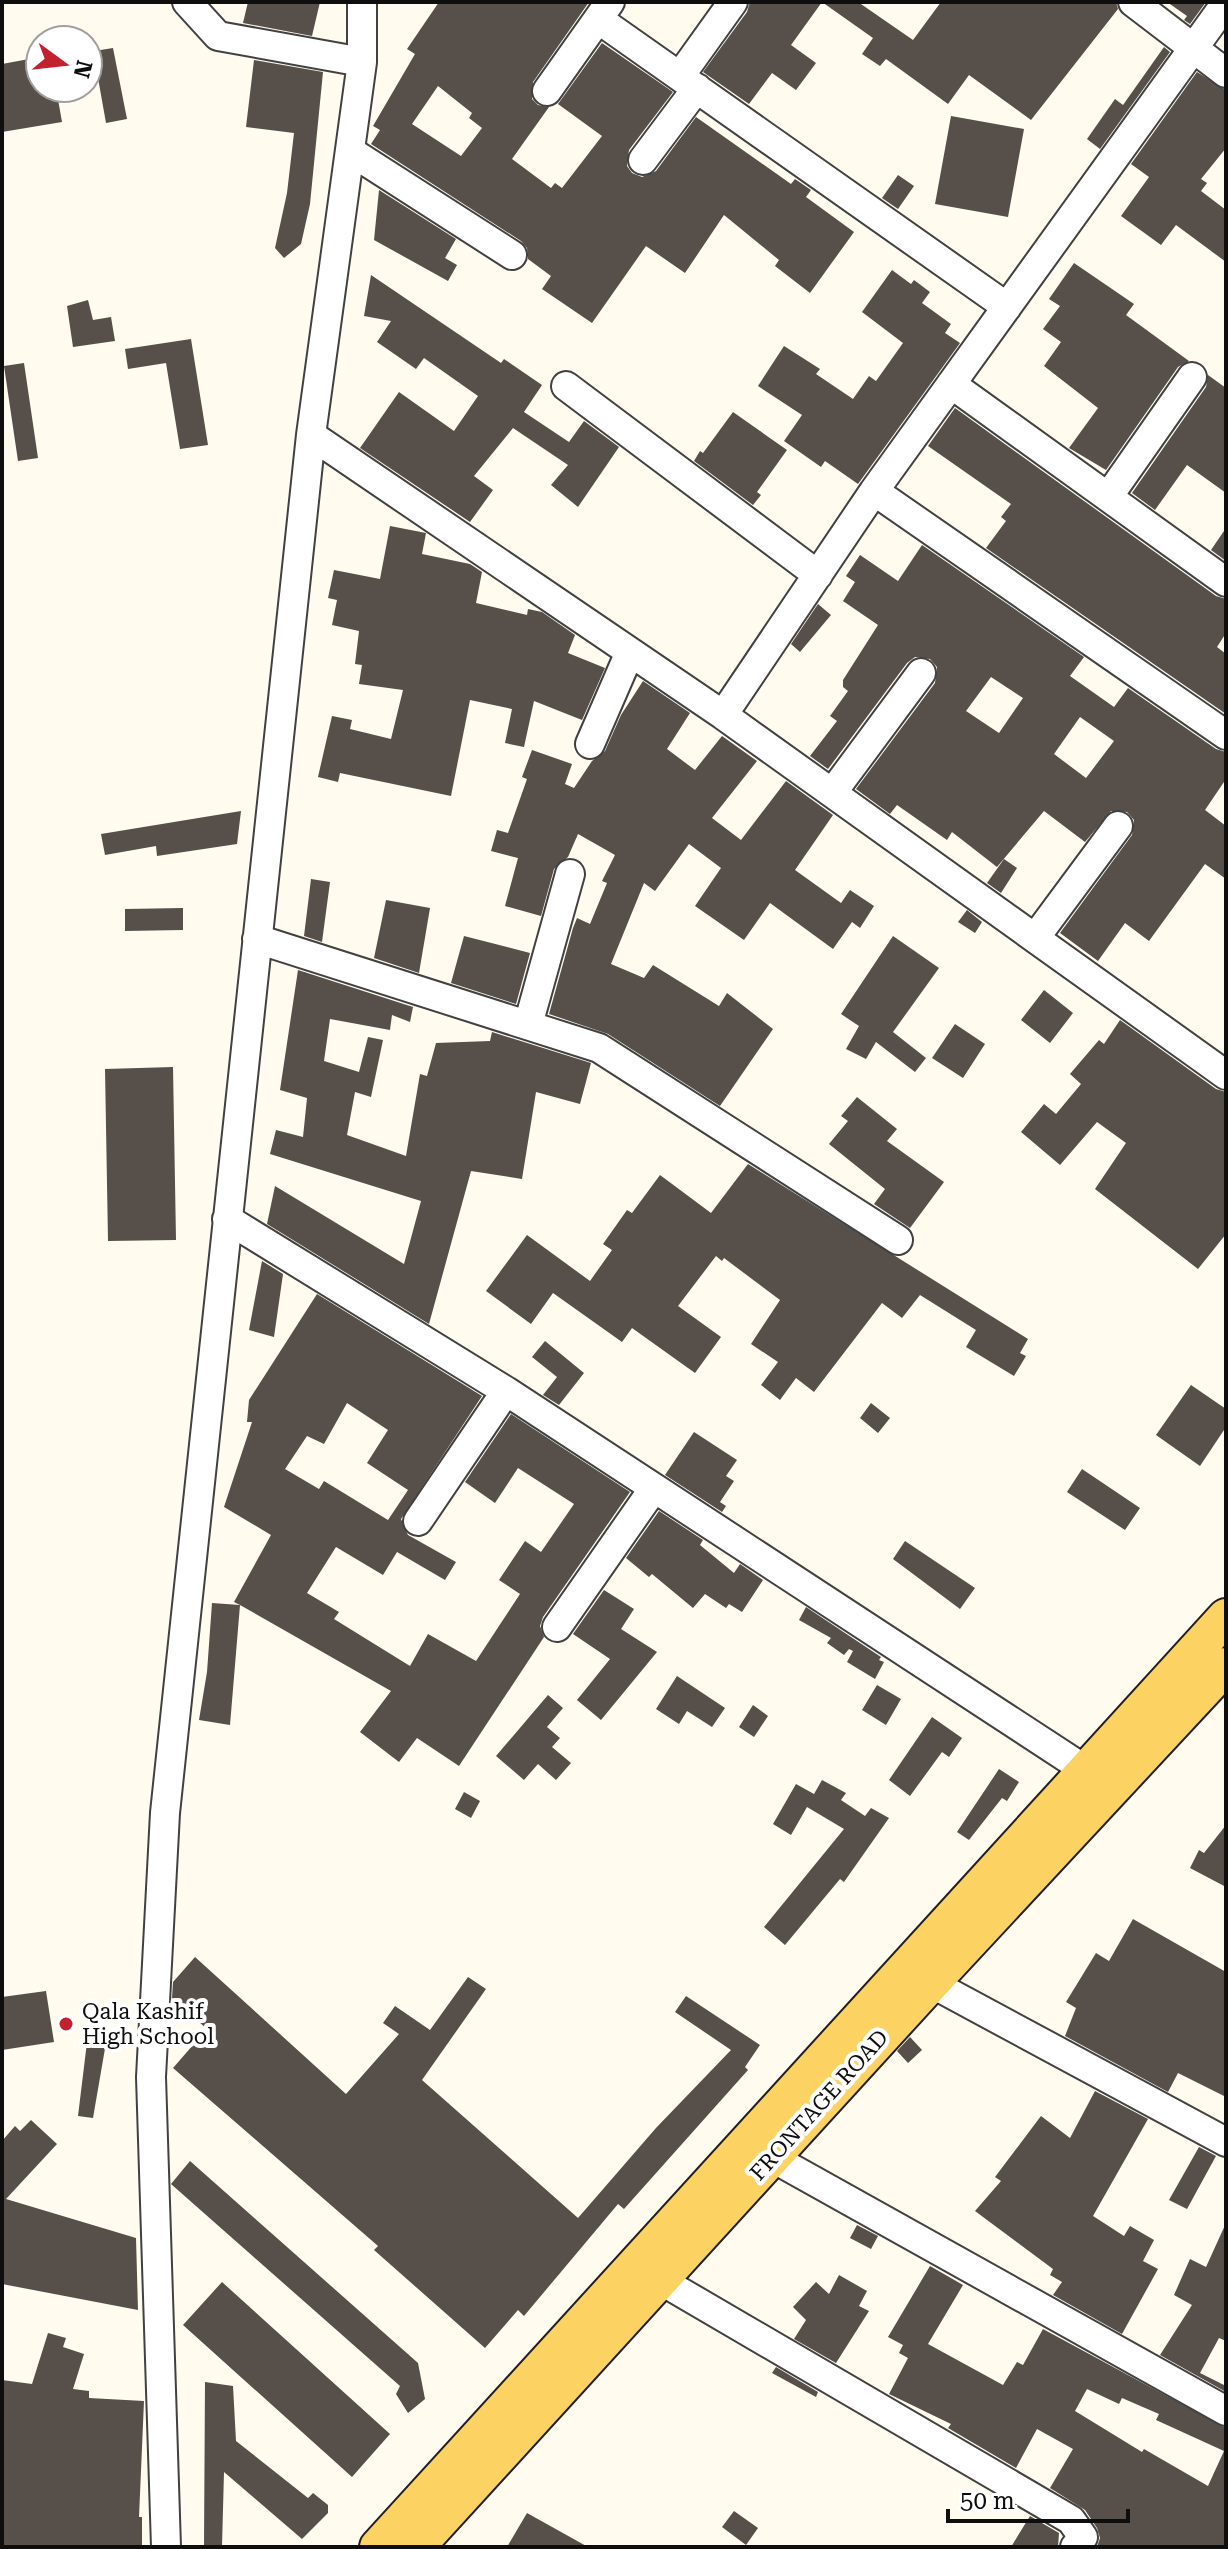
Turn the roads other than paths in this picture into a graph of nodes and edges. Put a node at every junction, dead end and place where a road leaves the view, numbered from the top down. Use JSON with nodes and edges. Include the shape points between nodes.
{"nodes":[{"id":1,"x":187,"y":2,"type":"edge"},
{"id":2,"x":362,"y":2,"type":"edge"},
{"id":3,"x":733,"y":2,"type":"edge"},
{"id":4,"x":1133,"y":2,"type":"edge"},
{"id":5,"x":1226,"y":3,"type":"edge"},
{"id":6,"x":604,"y":10,"type":"edge"},
{"id":7,"x":1194,"y":47,"type":"junction"},
{"id":8,"x":362,"y":62,"type":"junction"},
{"id":9,"x":1226,"y":73,"type":"edge"},
{"id":10,"x":688,"y":82,"type":"junction"},
{"id":11,"x":547,"y":91,"type":"dead end"},
{"id":12,"x":350,"y":151,"type":"junction"},
{"id":13,"x":643,"y":160,"type":"dead end"},
{"id":14,"x":512,"y":255,"type":"dead end"},
{"id":15,"x":1007,"y":307,"type":"junction"},
{"id":16,"x":1192,"y":377,"type":"dead end"},
{"id":17,"x":951,"y":384,"type":"junction"},
{"id":18,"x":566,"y":386,"type":"dead end"},
{"id":19,"x":311,"y":435,"type":"junction"},
{"id":20,"x":874,"y":491,"type":"junction"},
{"id":21,"x":1108,"y":497,"type":"junction"},
{"id":22,"x":818,"y":575,"type":"junction"},
{"id":23,"x":1226,"y":582,"type":"edge"},
{"id":24,"x":630,"y":652,"type":"junction"},
{"id":25,"x":921,"y":673,"type":"dead end"},
{"id":26,"x":723,"y":715,"type":"junction"},
{"id":27,"x":1226,"y":735,"type":"edge"},
{"id":28,"x":590,"y":744,"type":"dead end"},
{"id":29,"x":832,"y":793,"type":"junction"},
{"id":30,"x":1118,"y":826,"type":"dead end"},
{"id":31,"x":570,"y":874,"type":"dead end"},
{"id":32,"x":1035,"y":938,"type":"junction"},
{"id":33,"x":257,"y":939,"type":"junction"},
{"id":34,"x":528,"y":1025,"type":"junction"},
{"id":35,"x":1226,"y":1075,"type":"edge"},
{"id":36,"x":227,"y":1219,"type":"junction"},
{"id":37,"x":898,"y":1240,"type":"dead end"},
{"id":38,"x":506,"y":1391,"type":"junction"},
{"id":39,"x":654,"y":1488,"type":"junction"},
{"id":40,"x":418,"y":1521,"type":"dead end"},
{"id":41,"x":1226,"y":1617,"type":"edge"},
{"id":42,"x":557,"y":1627,"type":"dead end"},
{"id":43,"x":1226,"y":1666,"type":"edge"},
{"id":44,"x":1087,"y":1771,"type":"junction"},
{"id":45,"x":931,"y":1983,"type":"junction"},
{"id":46,"x":1226,"y":2142,"type":"edge"},
{"id":47,"x":771,"y":2157,"type":"junction"},
{"id":48,"x":660,"y":2280,"type":"junction"},
{"id":49,"x":1226,"y":2411,"type":"edge"},
{"id":50,"x":166,"y":2547,"type":"edge"},
{"id":51,"x":378,"y":2547,"type":"edge"},
{"id":52,"x":416,"y":2547,"type":"edge"},
{"id":53,"x":1075,"y":2547,"type":"edge"}],
"edges":[{"from":1,"to":8,"type":"street","via":[[218,36]]},
{"from":2,"to":8,"type":"street"},
{"from":3,"to":10,"type":"street"},
{"from":4,"to":7,"type":"street"},
{"from":5,"to":7,"type":"street"},
{"from":6,"to":10,"type":"street"},
{"from":6,"to":11,"type":"street"},
{"from":7,"to":9,"type":"street"},
{"from":7,"to":15,"type":"street"},
{"from":8,"to":12,"type":"street"},
{"from":10,"to":13,"type":"street"},
{"from":10,"to":15,"type":"street"},
{"from":12,"to":14,"type":"street"},
{"from":12,"to":19,"type":"street"},
{"from":15,"to":17,"type":"street"},
{"from":16,"to":21,"type":"street"},
{"from":17,"to":20,"type":"street"},
{"from":17,"to":21,"type":"street"},
{"from":18,"to":22,"type":"street"},
{"from":19,"to":24,"type":"street"},
{"from":19,"to":33,"type":"street"},
{"from":20,"to":22,"type":"street"},
{"from":20,"to":27,"type":"street"},
{"from":21,"to":23,"type":"street"},
{"from":22,"to":26,"type":"street"},
{"from":24,"to":26,"type":"street"},
{"from":24,"to":28,"type":"street"},
{"from":25,"to":29,"type":"street"},
{"from":26,"to":29,"type":"street"},
{"from":29,"to":32,"type":"street"},
{"from":30,"to":32,"type":"street"},
{"from":31,"to":34,"type":"street"},
{"from":32,"to":35,"type":"street"},
{"from":33,"to":34,"type":"street"},
{"from":33,"to":36,"type":"street"},
{"from":34,"to":37,"type":"street","via":[[599,1048]]},
{"from":36,"to":38,"type":"street"},
{"from":36,"to":50,"type":"street","via":[[165,1813],[151,2077]]},
{"from":38,"to":39,"type":"street"},
{"from":38,"to":40,"type":"street"},
{"from":39,"to":42,"type":"street"},
{"from":39,"to":44,"type":"street"},
{"from":41,"to":44,"type":"main road"},
{"from":43,"to":45,"type":"main road","name":"FRONTAGE ROAD"},
{"from":44,"to":51,"type":"main road"},
{"from":45,"to":46,"type":"street"},
{"from":45,"to":47,"type":"main road","name":"FRONTAGE ROAD"},
{"from":47,"to":48,"type":"main road","name":"FRONTAGE ROAD"},
{"from":47,"to":49,"type":"street"},
{"from":48,"to":52,"type":"main road","name":"FRONTAGE ROAD"},
{"from":48,"to":53,"type":"street","via":[[1071,2520],[1083,2537]]}]}
